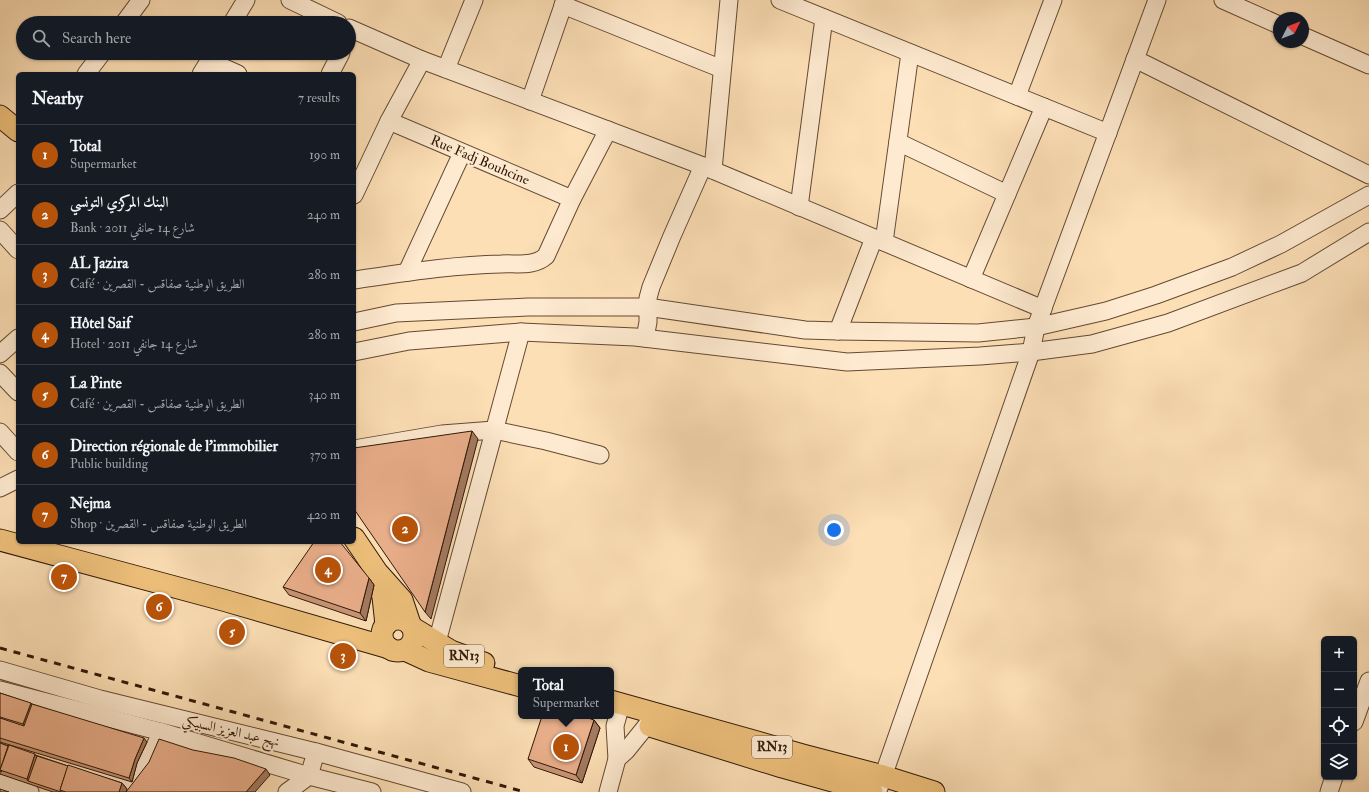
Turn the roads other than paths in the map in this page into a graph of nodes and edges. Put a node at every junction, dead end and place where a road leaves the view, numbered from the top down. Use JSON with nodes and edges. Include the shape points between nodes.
{"nodes":[{"id":1,"x":141,"y":0,"type":"edge"},
{"id":2,"x":246,"y":0,"type":"edge"},
{"id":3,"x":290,"y":0,"type":"edge"},
{"id":4,"x":474,"y":0,"type":"edge"},
{"id":5,"x":728,"y":0,"type":"edge"},
{"id":6,"x":780,"y":0,"type":"edge"},
{"id":7,"x":1053,"y":0,"type":"edge"},
{"id":8,"x":1157,"y":0,"type":"edge"},
{"id":9,"x":1232,"y":2,"type":"edge"},
{"id":10,"x":564,"y":3,"type":"edge"},
{"id":11,"x":129,"y":16,"type":"edge"},
{"id":12,"x":236,"y":16,"type":"edge"},
{"id":13,"x":321,"y":16,"type":"edge"},
{"id":14,"x":824,"y":18,"type":"junction"},
{"id":15,"x":1273,"y":22,"type":"edge"},
{"id":16,"x":356,"y":33,"type":"edge"},
{"id":17,"x":1309,"y":39,"type":"edge"},
{"id":18,"x":910,"y":53,"type":"junction"},
{"id":19,"x":1135,"y":59,"type":"junction"},
{"id":20,"x":97,"y":60,"type":"edge"},
{"id":21,"x":337,"y":60,"type":"edge"},
{"id":22,"x":422,"y":60,"type":"junction"},
{"id":23,"x":208,"y":63,"type":"edge"},
{"id":24,"x":1369,"y":65,"type":"edge"},
{"id":25,"x":446,"y":69,"type":"junction"},
{"id":26,"x":722,"y":69,"type":"junction"},
{"id":27,"x":88,"y":72,"type":"edge"},
{"id":28,"x":233,"y":72,"type":"edge"},
{"id":29,"x":331,"y":72,"type":"edge"},
{"id":30,"x":1017,"y":96,"type":"junction"},
{"id":31,"x":530,"y":101,"type":"junction"},
{"id":32,"x":1044,"y":107,"type":"junction"},
{"id":33,"x":0,"y":116,"type":"edge"},
{"id":34,"x":389,"y":121,"type":"junction"},
{"id":35,"x":16,"y":129,"type":"edge"},
{"id":36,"x":608,"y":130,"type":"junction"},
{"id":37,"x":1108,"y":133,"type":"junction"},
{"id":38,"x":898,"y":142,"type":"junction"},
{"id":39,"x":462,"y":153,"type":"junction"},
{"id":40,"x":708,"y":168,"type":"junction"},
{"id":41,"x":1369,"y":175,"type":"edge"},
{"id":42,"x":356,"y":190,"type":"edge"},
{"id":43,"x":1007,"y":194,"type":"junction"},
{"id":44,"x":16,"y":195,"type":"edge"},
{"id":45,"x":1369,"y":195,"type":"edge"},
{"id":46,"x":572,"y":199,"type":"junction"},
{"id":47,"x":799,"y":207,"type":"junction"},
{"id":48,"x":0,"y":210,"type":"edge"},
{"id":49,"x":0,"y":230,"type":"edge"},
{"id":50,"x":1369,"y":232,"type":"edge"},
{"id":51,"x":879,"y":240,"type":"junction"},
{"id":52,"x":16,"y":248,"type":"edge"},
{"id":53,"x":407,"y":272,"type":"junction"},
{"id":54,"x":971,"y":279,"type":"junction"},
{"id":55,"x":356,"y":280,"type":"edge"},
{"id":56,"x":647,"y":308,"type":"junction"},
{"id":57,"x":1043,"y":309,"type":"junction"},
{"id":58,"x":356,"y":322,"type":"edge"},
{"id":59,"x":1036,"y":327,"type":"junction"},
{"id":60,"x":838,"y":331,"type":"junction"},
{"id":61,"x":521,"y":332,"type":"junction"},
{"id":62,"x":645,"y":338,"type":"junction"},
{"id":63,"x":356,"y":352,"type":"edge"},
{"id":64,"x":1031,"y":352,"type":"junction"},
{"id":65,"x":0,"y":373,"type":"edge"},
{"id":66,"x":16,"y":390,"type":"edge"},
{"id":67,"x":494,"y":430,"type":"junction"},
{"id":68,"x":0,"y":432,"type":"edge"},
{"id":69,"x":356,"y":449,"type":"edge"},
{"id":70,"x":16,"y":450,"type":"edge"},
{"id":71,"x":600,"y":454,"type":"dead end"},
{"id":72,"x":16,"y":479,"type":"edge"},
{"id":73,"x":0,"y":488,"type":"edge"},
{"id":74,"x":0,"y":540,"type":"edge"},
{"id":75,"x":356,"y":541,"type":"edge"},
{"id":76,"x":377,"y":572,"type":"junction"},
{"id":77,"x":411,"y":626,"type":"junction"},
{"id":78,"x":391,"y":638,"type":"junction"},
{"id":79,"x":437,"y":642,"type":"junction"},
{"id":80,"x":0,"y":670,"type":"edge"},
{"id":81,"x":518,"y":674,"type":"edge"},
{"id":82,"x":1369,"y":681,"type":"edge"},
{"id":83,"x":518,"y":685,"type":"edge"},
{"id":84,"x":0,"y":690,"type":"edge"},
{"id":85,"x":615,"y":709,"type":"edge"},
{"id":86,"x":1357,"y":714,"type":"edge"},
{"id":87,"x":649,"y":718,"type":"junction"},
{"id":88,"x":162,"y":732,"type":"junction"},
{"id":89,"x":0,"y":744,"type":"edge"},
{"id":90,"x":316,"y":752,"type":"junction"},
{"id":91,"x":617,"y":759,"type":"junction"},
{"id":92,"x":309,"y":776,"type":"junction"},
{"id":93,"x":1333,"y":780,"type":"edge"},
{"id":94,"x":0,"y":783,"type":"edge"},
{"id":95,"x":877,"y":787,"type":"edge"},
{"id":96,"x":133,"y":790,"type":"edge"},
{"id":97,"x":30,"y":792,"type":"edge"},
{"id":98,"x":287,"y":792,"type":"edge"},
{"id":99,"x":372,"y":792,"type":"edge"},
{"id":100,"x":462,"y":792,"type":"edge"},
{"id":101,"x":608,"y":792,"type":"edge"},
{"id":102,"x":934,"y":792,"type":"edge"},
{"id":103,"x":1329,"y":792,"type":"edge"}],
"edges":[{"from":1,"to":11,"type":"street"},
{"from":2,"to":12,"type":"street"},
{"from":3,"to":13,"type":"street"},
{"from":4,"to":25,"type":"street"},
{"from":5,"to":26,"type":"street"},
{"from":6,"to":14,"type":"street"},
{"from":7,"to":30,"type":"street"},
{"from":8,"to":19,"type":"street"},
{"from":9,"to":15,"type":"street"},
{"from":10,"to":26,"type":"street"},
{"from":10,"to":31,"type":"street"},
{"from":14,"to":18,"type":"street"},
{"from":14,"to":47,"type":"street"},
{"from":16,"to":22,"type":"street"},
{"from":17,"to":24,"type":"street"},
{"from":18,"to":30,"type":"street"},
{"from":18,"to":38,"type":"street"},
{"from":19,"to":37,"type":"street"},
{"from":19,"to":41,"type":"street"},
{"from":20,"to":27,"type":"street"},
{"from":21,"to":29,"type":"street"},
{"from":22,"to":25,"type":"street"},
{"from":22,"to":34,"type":"street"},
{"from":23,"to":28,"type":"street"},
{"from":25,"to":31,"type":"street"},
{"from":26,"to":40,"type":"street"},
{"from":30,"to":32,"type":"street"},
{"from":31,"to":36,"type":"street"},
{"from":32,"to":37,"type":"street"},
{"from":32,"to":43,"type":"street"},
{"from":33,"to":35,"type":"main road"},
{"from":34,"to":39,"type":"street","name":"Rue Fadj Bouhcine"},
{"from":34,"to":42,"type":"street"},
{"from":36,"to":40,"type":"street"},
{"from":36,"to":46,"type":"street"},
{"from":37,"to":57,"type":"street"},
{"from":38,"to":43,"type":"street"},
{"from":38,"to":51,"type":"street"},
{"from":39,"to":46,"type":"street","name":"Rue Fadj Bouhcine"},
{"from":39,"to":53,"type":"street"},
{"from":40,"to":47,"type":"street"},
{"from":40,"to":56,"type":"street","via":[[672,236],[651,286]]},
{"from":43,"to":54,"type":"street"},
{"from":44,"to":48,"type":"street"},
{"from":45,"to":59,"type":"street","via":[[1282,244],[1232,267],[1106,311]]},
{"from":46,"to":53,"type":"street","via":[[546,256],[538,262],[484,264]]},
{"from":47,"to":51,"type":"street"},
{"from":49,"to":52,"type":"street"},
{"from":50,"to":64,"type":"street","via":[[1302,273],[1168,323],[1092,344]]},
{"from":51,"to":54,"type":"street"},
{"from":51,"to":60,"type":"street"},
{"from":53,"to":55,"type":"street"},
{"from":54,"to":57,"type":"street"},
{"from":56,"to":58,"type":"street","via":[[528,307],[396,313]]},
{"from":56,"to":60,"type":"street","via":[[805,330]]},
{"from":56,"to":62,"type":"street"},
{"from":57,"to":59,"type":"street"},
{"from":59,"to":60,"type":"street","via":[[978,333]]},
{"from":59,"to":64,"type":"street"},
{"from":61,"to":62,"type":"street"},
{"from":61,"to":63,"type":"street","via":[[409,341]]},
{"from":61,"to":67,"type":"street"},
{"from":62,"to":64,"type":"street","via":[[847,362]]},
{"from":64,"to":95,"type":"street"},
{"from":65,"to":66,"type":"street"},
{"from":67,"to":69,"type":"street","via":[[442,434]]},
{"from":67,"to":71,"type":"street"},
{"from":67,"to":79,"type":"street"},
{"from":68,"to":70,"type":"street"},
{"from":72,"to":73,"type":"street"},
{"from":74,"to":78,"type":"main road","number":"RN13","via":[[344,634]]},
{"from":75,"to":76,"type":"main road"},
{"from":76,"to":77,"type":"main road","via":[[402,600]]},
{"from":76,"to":78,"type":"main road"},
{"from":77,"to":78,"type":"main road","number":"RN13","via":[[405,621],[395,620]]},
{"from":77,"to":79,"type":"main road","number":"RN13"},
{"from":78,"to":83,"type":"main road","number":"RN13","via":[[429,661]]},
{"from":79,"to":81,"type":"main road","number":"RN13","via":[[460,655]]},
{"from":80,"to":90,"type":"street","name":"نهج عبد العزيز السبيكي","via":[[100,699]]},
{"from":82,"to":86,"type":"street"},
{"from":84,"to":88,"type":"street","name":"نهج عبد العزيز السبيكي"},
{"from":85,"to":87,"type":"main road","number":"RN13"},
{"from":85,"to":91,"type":"street"},
{"from":87,"to":91,"type":"street","via":[[626,751]]},
{"from":87,"to":95,"type":"main road","number":"RN13","via":[[803,755]]},
{"from":88,"to":92,"type":"street","name":"نهج عبد العزيز السبيكي"},
{"from":88,"to":96,"type":"street"},
{"from":89,"to":96,"type":"street"},
{"from":90,"to":92,"type":"street"},
{"from":90,"to":100,"type":"street","name":"نهج عبد العزيز السبيكي"},
{"from":91,"to":101,"type":"street"},
{"from":92,"to":98,"type":"street"},
{"from":92,"to":99,"type":"street","name":"نهج عبد العزيز السبيكي"},
{"from":93,"to":103,"type":"street"},
{"from":94,"to":97,"type":"street"},
{"from":95,"to":102,"type":"main road","number":"RN13"}]}
